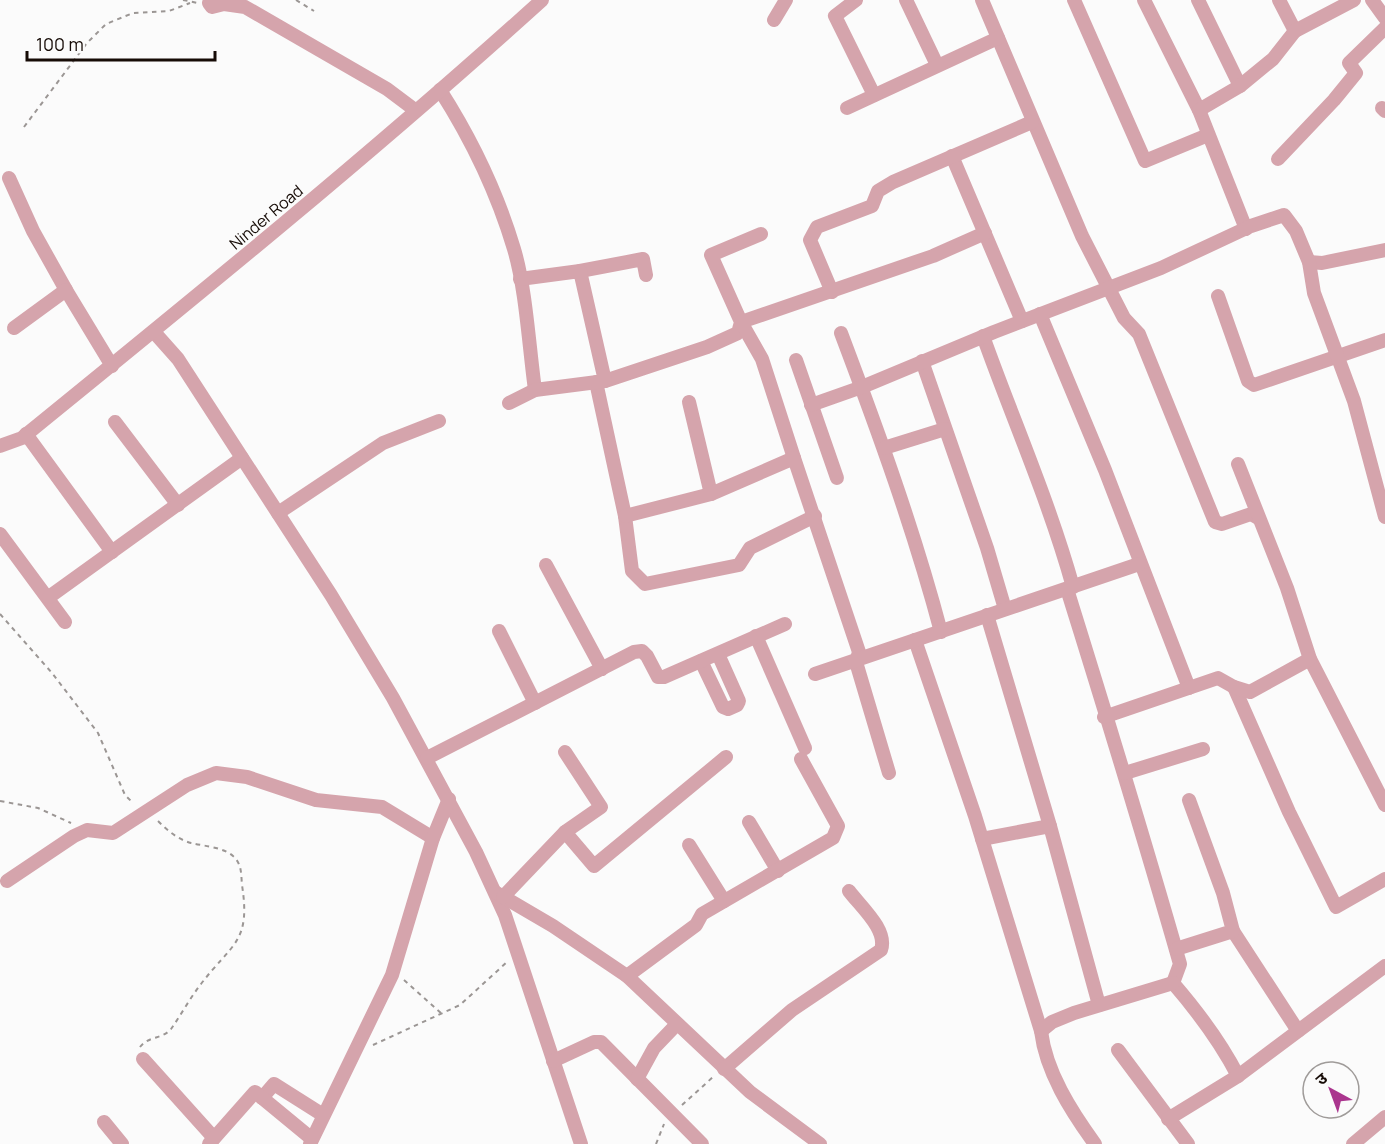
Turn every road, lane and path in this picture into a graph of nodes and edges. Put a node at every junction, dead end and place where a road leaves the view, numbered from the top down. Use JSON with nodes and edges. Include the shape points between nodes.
{"nodes":[{"id":1,"x":296,"y":0,"type":"edge"},
{"id":2,"x":542,"y":0,"type":"edge"},
{"id":3,"x":786,"y":0,"type":"edge"},
{"id":4,"x":856,"y":0,"type":"edge"},
{"id":5,"x":906,"y":0,"type":"edge"},
{"id":6,"x":982,"y":0,"type":"edge"},
{"id":7,"x":1074,"y":0,"type":"edge"},
{"id":8,"x":1144,"y":0,"type":"edge"},
{"id":9,"x":1198,"y":0,"type":"edge"},
{"id":10,"x":1279,"y":0,"type":"edge"},
{"id":11,"x":1354,"y":0,"type":"edge"},
{"id":12,"x":1374,"y":1,"type":"edge"},
{"id":13,"x":190,"y":3,"type":"dead end"},
{"id":14,"x":209,"y":3,"type":"dead end"},
{"id":15,"x":314,"y":11,"type":"dead end"},
{"id":16,"x":1385,"y":18,"type":"edge"},
{"id":17,"x":774,"y":20,"type":"dead end"},
{"id":18,"x":1385,"y":28,"type":"edge"},
{"id":19,"x":1294,"y":31,"type":"junction"},
{"id":20,"x":998,"y":38,"type":"junction"},
{"id":21,"x":937,"y":65,"type":"junction"},
{"id":22,"x":1240,"y":86,"type":"junction"},
{"id":23,"x":440,"y":90,"type":"junction"},
{"id":24,"x":874,"y":95,"type":"junction"},
{"id":25,"x":847,"y":108,"type":"dead end"},
{"id":26,"x":415,"y":110,"type":"junction"},
{"id":27,"x":1199,"y":110,"type":"junction"},
{"id":28,"x":1032,"y":122,"type":"junction"},
{"id":29,"x":24,"y":127,"type":"dead end"},
{"id":30,"x":1208,"y":135,"type":"junction"},
{"id":31,"x":952,"y":156,"type":"junction"},
{"id":32,"x":1278,"y":159,"type":"dead end"},
{"id":33,"x":9,"y":178,"type":"dead end"},
{"id":34,"x":1246,"y":229,"type":"junction"},
{"id":35,"x":985,"y":232,"type":"junction"},
{"id":36,"x":761,"y":234,"type":"dead end"},
{"id":37,"x":1385,"y":250,"type":"edge"},
{"id":38,"x":1309,"y":262,"type":"junction"},
{"id":39,"x":580,"y":271,"type":"junction"},
{"id":40,"x":646,"y":275,"type":"dead end"},
{"id":41,"x":519,"y":279,"type":"junction"},
{"id":42,"x":1107,"y":287,"type":"junction"},
{"id":43,"x":66,"y":290,"type":"junction"},
{"id":44,"x":832,"y":292,"type":"junction"},
{"id":45,"x":1218,"y":296,"type":"dead end"},
{"id":46,"x":1040,"y":314,"type":"junction"},
{"id":47,"x":1022,"y":321,"type":"junction"},
{"id":48,"x":741,"y":322,"type":"junction"},
{"id":49,"x":14,"y":328,"type":"dead end"},
{"id":50,"x":154,"y":332,"type":"junction"},
{"id":51,"x":841,"y":333,"type":"dead end"},
{"id":52,"x":983,"y":336,"type":"junction"},
{"id":53,"x":1385,"y":340,"type":"edge"},
{"id":54,"x":1338,"y":354,"type":"junction"},
{"id":55,"x":796,"y":360,"type":"dead end"},
{"id":56,"x":922,"y":361,"type":"junction"},
{"id":57,"x":111,"y":366,"type":"junction"},
{"id":58,"x":600,"y":382,"type":"junction"},
{"id":59,"x":862,"y":387,"type":"junction"},
{"id":60,"x":536,"y":390,"type":"junction"},
{"id":61,"x":689,"y":402,"type":"dead end"},
{"id":62,"x":509,"y":403,"type":"dead end"},
{"id":63,"x":811,"y":405,"type":"junction"},
{"id":64,"x":439,"y":421,"type":"dead end"},
{"id":65,"x":115,"y":422,"type":"dead end"},
{"id":66,"x":945,"y":429,"type":"junction"},
{"id":67,"x":26,"y":434,"type":"junction"},
{"id":68,"x":0,"y":446,"type":"edge"},
{"id":69,"x":884,"y":448,"type":"junction"},
{"id":70,"x":242,"y":458,"type":"junction"},
{"id":71,"x":794,"y":458,"type":"junction"},
{"id":72,"x":1238,"y":464,"type":"dead end"},
{"id":73,"x":837,"y":478,"type":"dead end"},
{"id":74,"x":711,"y":494,"type":"junction"},
{"id":75,"x":178,"y":505,"type":"junction"},
{"id":76,"x":279,"y":513,"type":"junction"},
{"id":77,"x":625,"y":516,"type":"junction"},
{"id":78,"x":815,"y":516,"type":"junction"},
{"id":79,"x":1385,"y":517,"type":"edge"},
{"id":80,"x":1258,"y":518,"type":"junction"},
{"id":81,"x":0,"y":534,"type":"edge"},
{"id":82,"x":112,"y":552,"type":"junction"},
{"id":83,"x":1139,"y":564,"type":"junction"},
{"id":84,"x":546,"y":565,"type":"dead end"},
{"id":85,"x":1070,"y":588,"type":"junction"},
{"id":86,"x":49,"y":597,"type":"junction"},
{"id":87,"x":1005,"y":609,"type":"junction"},
{"id":88,"x":0,"y":614,"type":"edge"},
{"id":89,"x":987,"y":615,"type":"junction"},
{"id":90,"x":65,"y":622,"type":"dead end"},
{"id":91,"x":785,"y":624,"type":"dead end"},
{"id":92,"x":499,"y":631,"type":"dead end"},
{"id":93,"x":940,"y":632,"type":"junction"},
{"id":94,"x":756,"y":636,"type":"junction"},
{"id":95,"x":915,"y":640,"type":"junction"},
{"id":96,"x":718,"y":654,"type":"junction"},
{"id":97,"x":1310,"y":658,"type":"junction"},
{"id":98,"x":701,"y":661,"type":"junction"},
{"id":99,"x":856,"y":662,"type":"junction"},
{"id":100,"x":602,"y":669,"type":"junction"},
{"id":101,"x":815,"y":674,"type":"dead end"},
{"id":102,"x":1233,"y":687,"type":"junction"},
{"id":103,"x":1189,"y":688,"type":"junction"},
{"id":104,"x":535,"y":703,"type":"junction"},
{"id":105,"x":1104,"y":717,"type":"junction"},
{"id":106,"x":1203,"y":749,"type":"dead end"},
{"id":107,"x":565,"y":752,"type":"dead end"},
{"id":108,"x":726,"y":757,"type":"dead end"},
{"id":109,"x":427,"y":758,"type":"junction"},
{"id":110,"x":889,"y":773,"type":"dead end"},
{"id":111,"x":1125,"y":773,"type":"junction"},
{"id":112,"x":449,"y":799,"type":"junction"},
{"id":113,"x":1189,"y":800,"type":"dead end"},
{"id":114,"x":0,"y":801,"type":"edge"},
{"id":115,"x":1385,"y":805,"type":"edge"},
{"id":116,"x":143,"y":813,"type":"junction"},
{"id":117,"x":749,"y":822,"type":"dead end"},
{"id":118,"x":1050,"y":826,"type":"junction"},
{"id":119,"x":87,"y":830,"type":"junction"},
{"id":120,"x":566,"y":832,"type":"junction"},
{"id":121,"x":433,"y":838,"type":"junction"},
{"id":122,"x":982,"y":839,"type":"junction"},
{"id":123,"x":689,"y":845,"type":"dead end"},
{"id":124,"x":778,"y":871,"type":"junction"},
{"id":125,"x":1385,"y":879,"type":"edge"},
{"id":126,"x":7,"y":881,"type":"dead end"},
{"id":127,"x":849,"y":891,"type":"dead end"},
{"id":128,"x":499,"y":894,"type":"junction"},
{"id":129,"x":724,"y":901,"type":"junction"},
{"id":130,"x":1233,"y":931,"type":"junction"},
{"id":131,"x":1176,"y":949,"type":"junction"},
{"id":132,"x":517,"y":953,"type":"junction"},
{"id":133,"x":1385,"y":966,"type":"edge"},
{"id":134,"x":393,"y":970,"type":"junction"},
{"id":135,"x":627,"y":976,"type":"junction"},
{"id":136,"x":1173,"y":983,"type":"junction"},
{"id":137,"x":1099,"y":1005,"type":"junction"},
{"id":138,"x":442,"y":1014,"type":"junction"},
{"id":139,"x":676,"y":1024,"type":"junction"},
{"id":140,"x":1041,"y":1031,"type":"junction"},
{"id":141,"x":1298,"y":1031,"type":"junction"},
{"id":142,"x":1118,"y":1050,"type":"dead end"},
{"id":143,"x":356,"y":1051,"type":"junction"},
{"id":144,"x":141,"y":1055,"type":"joint"},
{"id":145,"x":553,"y":1061,"type":"junction"},
{"id":146,"x":724,"y":1069,"type":"junction"},
{"id":147,"x":1238,"y":1076,"type":"junction"},
{"id":148,"x":637,"y":1079,"type":"junction"},
{"id":149,"x":262,"y":1098,"type":"junction"},
{"id":150,"x":672,"y":1114,"type":"junction"},
{"id":151,"x":323,"y":1115,"type":"junction"},
{"id":152,"x":1385,"y":1117,"type":"edge"},
{"id":153,"x":1168,"y":1119,"type":"junction"},
{"id":154,"x":104,"y":1122,"type":"dead end"},
{"id":155,"x":211,"y":1141,"type":"edge"},
{"id":156,"x":311,"y":1142,"type":"edge"},
{"id":157,"x":122,"y":1144,"type":"edge"},
{"id":158,"x":581,"y":1144,"type":"edge"},
{"id":159,"x":656,"y":1144,"type":"edge"},
{"id":160,"x":702,"y":1144,"type":"edge"},
{"id":161,"x":820,"y":1144,"type":"edge"},
{"id":162,"x":1095,"y":1144,"type":"edge"},
{"id":163,"x":1188,"y":1144,"type":"edge"},
{"id":164,"x":1353,"y":1144,"type":"edge"}],
"edges":[{"from":1,"to":15,"type":"path"},
{"from":2,"to":23,"type":"street","name":"Ninder Road"},
{"from":3,"to":17,"type":"street"},
{"from":4,"to":24,"type":"street","via":[[835,16]]},
{"from":5,"to":21,"type":"street"},
{"from":6,"to":20,"type":"street"},
{"from":7,"to":30,"type":"street","via":[[1145,161]]},
{"from":8,"to":27,"type":"street"},
{"from":9,"to":22,"type":"street"},
{"from":10,"to":19,"type":"street"},
{"from":11,"to":19,"type":"street"},
{"from":12,"to":16,"type":"street"},
{"from":13,"to":29,"type":"path","via":[[169,11],[133,13],[106,24],[87,43]]},
{"from":14,"to":26,"type":"street","via":[[212,7],[245,7],[378,84]]},
{"from":18,"to":32,"type":"street","via":[[1350,63],[1356,73],[1334,100]]},
{"from":19,"to":22,"type":"street","via":[[1273,58]]},
{"from":20,"to":21,"type":"street"},
{"from":20,"to":28,"type":"street"},
{"from":21,"to":24,"type":"street"},
{"from":22,"to":27,"type":"street"},
{"from":23,"to":26,"type":"street","name":"Ninder Road"},
{"from":23,"to":41,"type":"street","via":[[469,135],[490,182],[515,250]]},
{"from":24,"to":25,"type":"street"},
{"from":26,"to":50,"type":"street","name":"Ninder Road"},
{"from":27,"to":30,"type":"street"},
{"from":28,"to":31,"type":"street"},
{"from":28,"to":42,"type":"street"},
{"from":30,"to":34,"type":"street"},
{"from":31,"to":35,"type":"street"},
{"from":31,"to":44,"type":"street","via":[[892,182],[878,191],[872,206],[817,227],[810,240]]},
{"from":33,"to":43,"type":"street"},
{"from":34,"to":38,"type":"street","via":[[1284,215],[1296,231]]},
{"from":34,"to":42,"type":"street","via":[[1161,268]]},
{"from":35,"to":44,"type":"street","via":[[933,256]]},
{"from":35,"to":47,"type":"street"},
{"from":36,"to":48,"type":"street","via":[[711,255]]},
{"from":37,"to":38,"type":"street","via":[[1322,263]]},
{"from":38,"to":54,"type":"street","via":[[1314,293]]},
{"from":39,"to":40,"type":"street","via":[[643,259]]},
{"from":39,"to":41,"type":"street"},
{"from":39,"to":58,"type":"street"},
{"from":41,"to":60,"type":"street"},
{"from":42,"to":46,"type":"street"},
{"from":42,"to":80,"type":"street","via":[[1124,318],[1139,334],[1215,522],[1222,524],[1251,514]]},
{"from":43,"to":49,"type":"street"},
{"from":43,"to":57,"type":"street"},
{"from":44,"to":48,"type":"street"},
{"from":45,"to":54,"type":"street","via":[[1248,381],[1254,385]]},
{"from":46,"to":47,"type":"street"},
{"from":46,"to":83,"type":"street"},
{"from":47,"to":52,"type":"street"},
{"from":48,"to":58,"type":"street","via":[[738,333]]},
{"from":48,"to":71,"type":"street","via":[[762,359]]},
{"from":50,"to":57,"type":"street","name":"Ninder Road"},
{"from":50,"to":70,"type":"street","via":[[178,359]]},
{"from":51,"to":59,"type":"street"},
{"from":52,"to":56,"type":"street"},
{"from":52,"to":85,"type":"street","via":[[1060,540]]},
{"from":53,"to":54,"type":"street"},
{"from":54,"to":79,"type":"street"},
{"from":55,"to":63,"type":"street"},
{"from":56,"to":59,"type":"street"},
{"from":56,"to":66,"type":"street"},
{"from":57,"to":67,"type":"street","name":"Ninder Road"},
{"from":58,"to":60,"type":"street"},
{"from":58,"to":77,"type":"street"},
{"from":59,"to":63,"type":"street"},
{"from":59,"to":69,"type":"street"},
{"from":60,"to":62,"type":"street"},
{"from":61,"to":74,"type":"street"},
{"from":63,"to":73,"type":"street"},
{"from":64,"to":76,"type":"street","via":[[383,443]]},
{"from":65,"to":75,"type":"street"},
{"from":66,"to":69,"type":"street"},
{"from":66,"to":87,"type":"street"},
{"from":67,"to":68,"type":"street","name":"Ninder Road"},
{"from":67,"to":82,"type":"street"},
{"from":69,"to":93,"type":"street"},
{"from":70,"to":75,"type":"street"},
{"from":70,"to":76,"type":"street"},
{"from":71,"to":74,"type":"street"},
{"from":71,"to":78,"type":"street"},
{"from":72,"to":80,"type":"street"},
{"from":74,"to":77,"type":"street"},
{"from":75,"to":82,"type":"street"},
{"from":76,"to":109,"type":"street"},
{"from":77,"to":78,"type":"street","via":[[632,571],[645,584],[739,565],[750,548]]},
{"from":78,"to":99,"type":"street","via":[[859,652]]},
{"from":80,"to":97,"type":"street"},
{"from":81,"to":86,"type":"street"},
{"from":82,"to":86,"type":"street"},
{"from":83,"to":85,"type":"street"},
{"from":83,"to":103,"type":"street"},
{"from":84,"to":100,"type":"street"},
{"from":85,"to":87,"type":"street"},
{"from":85,"to":105,"type":"street"},
{"from":86,"to":90,"type":"street"},
{"from":87,"to":89,"type":"street"},
{"from":88,"to":116,"type":"path","via":[[98,733],[125,795]]},
{"from":89,"to":93,"type":"street"},
{"from":89,"to":118,"type":"street"},
{"from":91,"to":94,"type":"street"},
{"from":92,"to":104,"type":"street"},
{"from":93,"to":95,"type":"street"},
{"from":94,"to":96,"type":"street"},
{"from":94,"to":124,"type":"street","via":[[803,753],[838,826],[833,838]]},
{"from":95,"to":99,"type":"street"},
{"from":95,"to":122,"type":"street"},
{"from":96,"to":98,"type":"street"},
{"from":96,"to":98,"type":"street","via":[[739,701],[728,709],[723,707]]},
{"from":97,"to":102,"type":"street","via":[[1250,692]]},
{"from":97,"to":115,"type":"street"},
{"from":98,"to":100,"type":"street","via":[[658,676],[642,651]]},
{"from":99,"to":101,"type":"street"},
{"from":99,"to":110,"type":"street"},
{"from":100,"to":104,"type":"street"},
{"from":102,"to":103,"type":"street","via":[[1218,678]]},
{"from":102,"to":125,"type":"street","via":[[1336,907]]},
{"from":103,"to":105,"type":"street"},
{"from":104,"to":109,"type":"street"},
{"from":105,"to":111,"type":"street"},
{"from":106,"to":111,"type":"street"},
{"from":107,"to":120,"type":"street","via":[[601,807]]},
{"from":108,"to":120,"type":"street","via":[[594,866]]},
{"from":109,"to":112,"type":"street"},
{"from":111,"to":131,"type":"street"},
{"from":112,"to":121,"type":"street"},
{"from":112,"to":128,"type":"street"},
{"from":113,"to":130,"type":"street"},
{"from":114,"to":119,"type":"path","via":[[38,808]]},
{"from":116,"to":119,"type":"street","via":[[113,833]]},
{"from":116,"to":121,"type":"street","via":[[187,785],[216,773],[247,777],[316,800],[382,807]]},
{"from":116,"to":144,"type":"path","via":[[188,842],[233,856],[240,865],[246,914],[244,928],[230,954],[203,982],[171,1028],[142,1044]]},
{"from":117,"to":124,"type":"street"},
{"from":118,"to":122,"type":"street"},
{"from":118,"to":137,"type":"street"},
{"from":119,"to":126,"type":"street"},
{"from":120,"to":128,"type":"street"},
{"from":121,"to":134,"type":"street"},
{"from":122,"to":140,"type":"street"},
{"from":123,"to":129,"type":"street"},
{"from":124,"to":129,"type":"street"},
{"from":127,"to":146,"type":"street","via":[[881,933],[881,950],[792,1010]]},
{"from":128,"to":132,"type":"street"},
{"from":128,"to":135,"type":"street"},
{"from":129,"to":135,"type":"street","via":[[702,914],[696,925]]},
{"from":130,"to":131,"type":"street"},
{"from":130,"to":141,"type":"street"},
{"from":131,"to":136,"type":"street","via":[[1180,964]]},
{"from":132,"to":138,"type":"path","via":[[460,1005]]},
{"from":132,"to":145,"type":"street"},
{"from":133,"to":141,"type":"street"},
{"from":134,"to":138,"type":"path"},
{"from":134,"to":143,"type":"street"},
{"from":135,"to":139,"type":"street"},
{"from":136,"to":137,"type":"street"},
{"from":136,"to":147,"type":"street","via":[[1224,1049]]},
{"from":137,"to":140,"type":"street","via":[[1052,1022]]},
{"from":138,"to":143,"type":"path"},
{"from":139,"to":146,"type":"street"},
{"from":139,"to":148,"type":"street","via":[[654,1048]]},
{"from":140,"to":162,"type":"street","via":[[1056,1080]]},
{"from":141,"to":147,"type":"street"},
{"from":142,"to":153,"type":"street"},
{"from":143,"to":151,"type":"street"},
{"from":144,"to":155,"type":"street"},
{"from":145,"to":148,"type":"street","via":[[601,1042]]},
{"from":145,"to":158,"type":"street"},
{"from":146,"to":150,"type":"path"},
{"from":146,"to":161,"type":"street"},
{"from":147,"to":153,"type":"street"},
{"from":148,"to":150,"type":"street"},
{"from":149,"to":151,"type":"street","via":[[274,1084]]},
{"from":149,"to":155,"type":"street","via":[[255,1092]]},
{"from":149,"to":156,"type":"street"},
{"from":150,"to":159,"type":"path"},
{"from":150,"to":160,"type":"street"},
{"from":151,"to":156,"type":"street"},
{"from":152,"to":164,"type":"street"},
{"from":153,"to":163,"type":"street"},
{"from":154,"to":157,"type":"street"}]}
